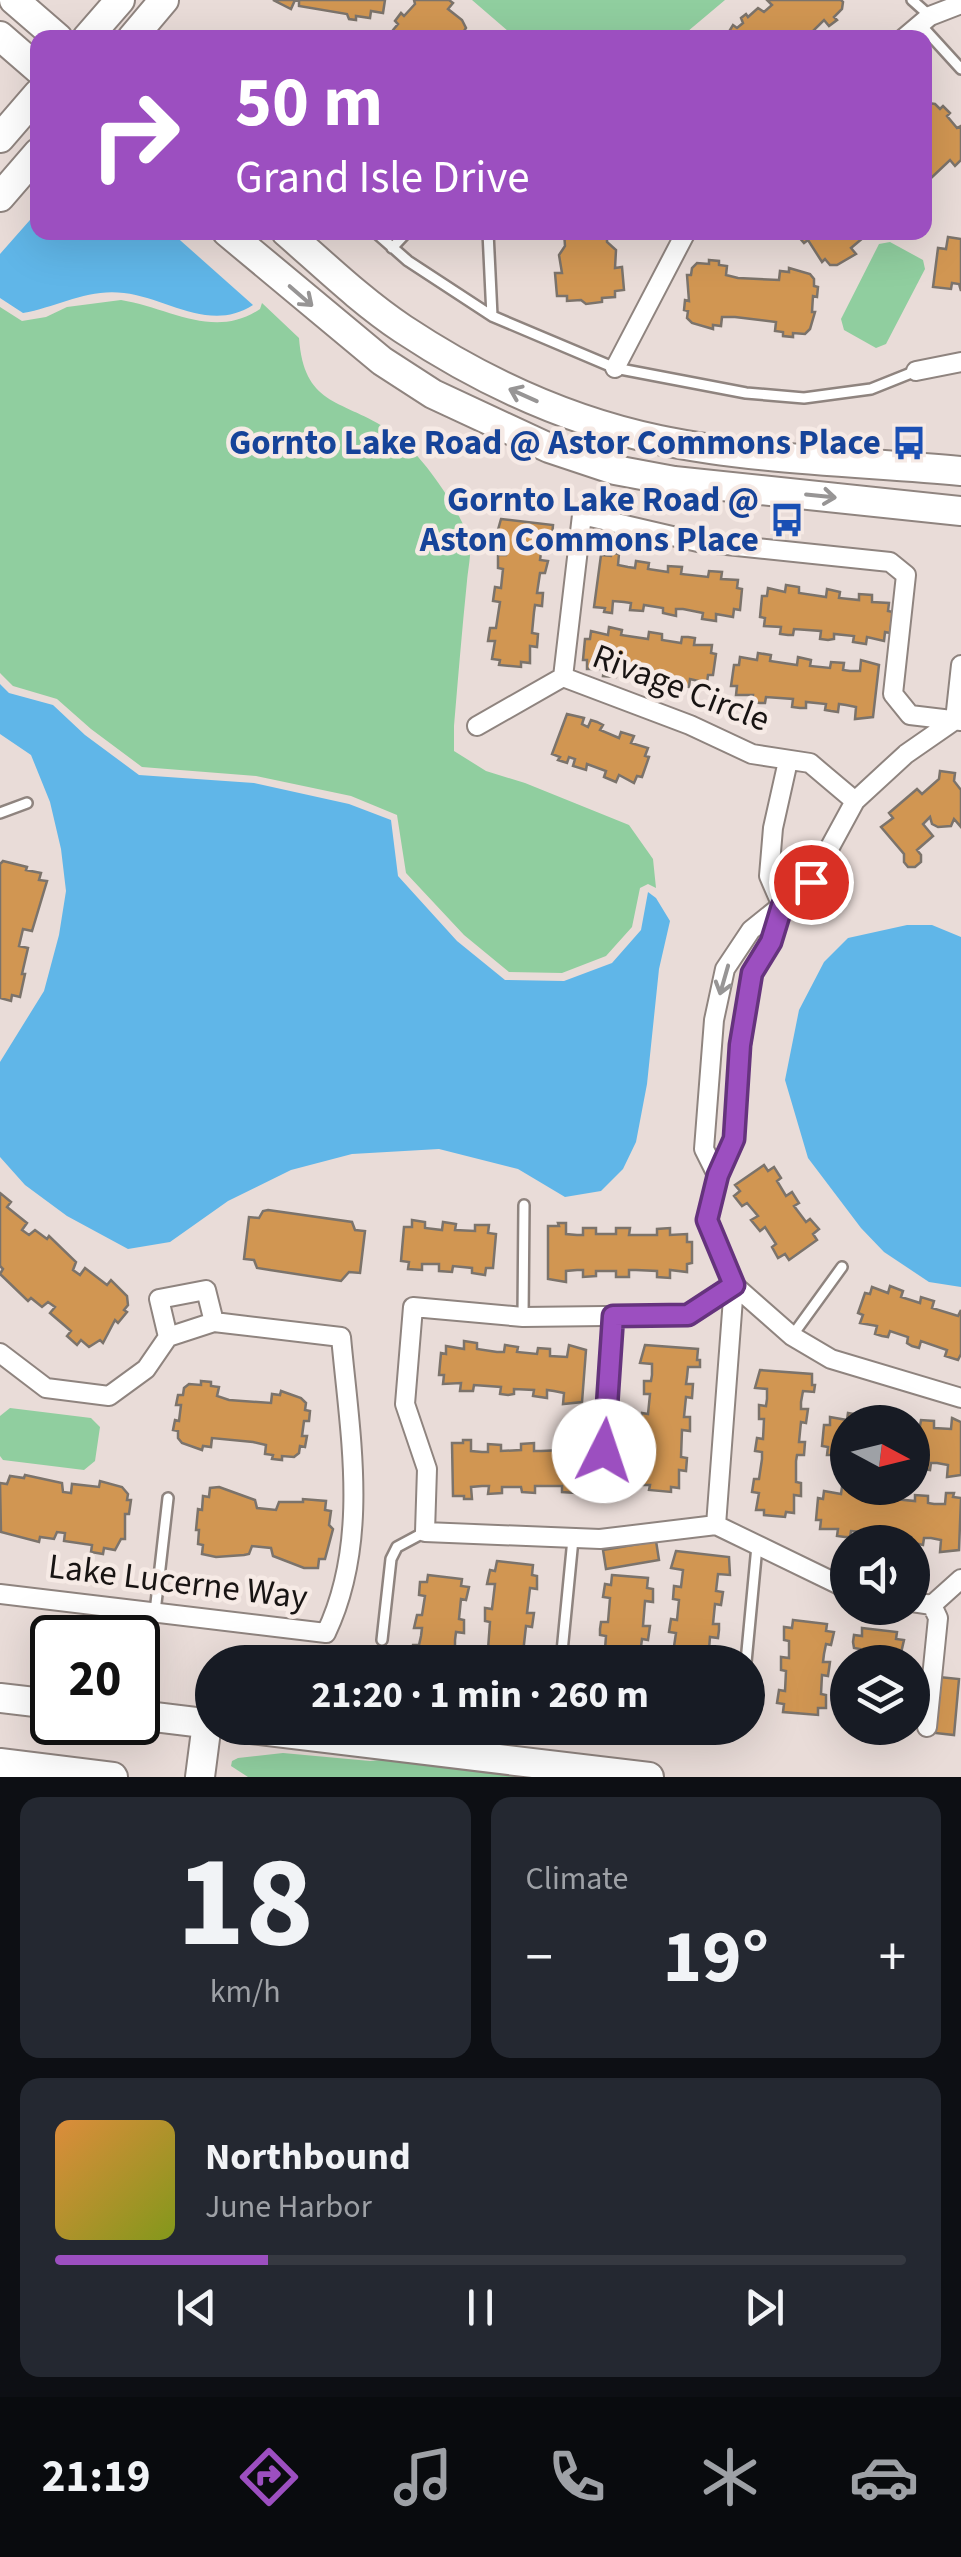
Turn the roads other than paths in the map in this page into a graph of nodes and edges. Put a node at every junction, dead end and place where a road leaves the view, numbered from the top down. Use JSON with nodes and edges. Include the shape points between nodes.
{"nodes":[{"id":1,"x":14,"y":0,"type":"edge"},
{"id":2,"x":120,"y":0,"type":"edge"},
{"id":3,"x":164,"y":0,"type":"edge"},
{"id":4,"x":912,"y":0,"type":"edge"},
{"id":5,"x":961,"y":4,"type":"edge"},
{"id":6,"x":925,"y":20,"type":"junction"},
{"id":7,"x":49,"y":30,"type":"edge"},
{"id":8,"x":94,"y":30,"type":"edge"},
{"id":9,"x":139,"y":30,"type":"edge"},
{"id":10,"x":913,"y":30,"type":"edge"},
{"id":11,"x":0,"y":36,"type":"edge"},
{"id":12,"x":30,"y":63,"type":"edge"},
{"id":13,"x":961,"y":69,"type":"edge"},
{"id":14,"x":30,"y":103,"type":"edge"},
{"id":15,"x":0,"y":138,"type":"edge"},
{"id":16,"x":30,"y":162,"type":"edge"},
{"id":17,"x":0,"y":197,"type":"edge"},
{"id":18,"x":236,"y":240,"type":"edge"},
{"id":19,"x":296,"y":240,"type":"edge"},
{"id":20,"x":384,"y":240,"type":"edge"},
{"id":21,"x":400,"y":240,"type":"edge"},
{"id":22,"x":488,"y":240,"type":"edge"},
{"id":23,"x":682,"y":240,"type":"edge"},
{"id":24,"x":392,"y":248,"type":"junction"},
{"id":25,"x":492,"y":316,"type":"junction"},
{"id":26,"x":961,"y":362,"type":"edge"},
{"id":27,"x":616,"y":368,"type":"junction"},
{"id":28,"x":916,"y":371,"type":"joint"},
{"id":29,"x":961,"y":471,"type":"edge"},
{"id":30,"x":961,"y":511,"type":"edge"},
{"id":31,"x":961,"y":665,"type":"edge"},
{"id":32,"x":563,"y":677,"type":"junction"},
{"id":33,"x":958,"y":721,"type":"edge"},
{"id":34,"x":476,"y":726,"type":"dead end"},
{"id":35,"x":788,"y":761,"type":"junction"},
{"id":36,"x":855,"y":801,"type":"junction"},
{"id":37,"x":27,"y":804,"type":"dead end"},
{"id":38,"x":0,"y":814,"type":"edge"},
{"id":39,"x":782,"y":906,"type":"junction"},
{"id":40,"x":712,"y":1049,"type":"junction"},
{"id":41,"x":740,"y":1052,"type":"junction"},
{"id":42,"x":718,"y":1175,"type":"junction"},
{"id":43,"x":524,"y":1205,"type":"dead end"},
{"id":44,"x":842,"y":1268,"type":"dead end"},
{"id":45,"x":734,"y":1285,"type":"junction"},
{"id":46,"x":613,"y":1316,"type":"junction"},
{"id":47,"x":523,"y":1317,"type":"junction"},
{"id":48,"x":214,"y":1322,"type":"junction"},
{"id":49,"x":792,"y":1336,"type":"junction"},
{"id":50,"x":168,"y":1337,"type":"junction"},
{"id":51,"x":0,"y":1353,"type":"edge"},
{"id":52,"x":961,"y":1398,"type":"edge"},
{"id":53,"x":604,"y":1451,"type":"dead end"},
{"id":54,"x":168,"y":1498,"type":"dead end"},
{"id":55,"x":716,"y":1525,"type":"junction"},
{"id":56,"x":425,"y":1532,"type":"junction"},
{"id":57,"x":573,"y":1539,"type":"junction"},
{"id":58,"x":757,"y":1546,"type":"junction"},
{"id":59,"x":961,"y":1579,"type":"edge"},
{"id":60,"x":830,"y":1580,"type":"edge"},
{"id":61,"x":0,"y":1594,"type":"edge"},
{"id":62,"x":932,"y":1605,"type":"joint"},
{"id":63,"x":154,"y":1612,"type":"junction"},
{"id":64,"x":382,"y":1640,"type":"dead end"},
{"id":65,"x":563,"y":1645,"type":"edge"},
{"id":66,"x":748,"y":1645,"type":"edge"},
{"id":67,"x":930,"y":1691,"type":"edge"},
{"id":68,"x":0,"y":1698,"type":"edge"},
{"id":69,"x":30,"y":1701,"type":"edge"},
{"id":70,"x":160,"y":1718,"type":"edge"},
{"id":71,"x":195,"y":1722,"type":"edge"},
{"id":72,"x":206,"y":1745,"type":"edge"},
{"id":73,"x":383,"y":1745,"type":"edge"},
{"id":74,"x":0,"y":1763,"type":"edge"},
{"id":75,"x":113,"y":1777,"type":"edge"},
{"id":76,"x":200,"y":1777,"type":"edge"},
{"id":77,"x":648,"y":1777,"type":"edge"}],
"edges":[{"from":1,"to":7,"type":"street"},
{"from":2,"to":8,"type":"street"},
{"from":3,"to":9,"type":"street"},
{"from":4,"to":6,"type":"lane"},
{"from":5,"to":6,"type":"street"},
{"from":6,"to":10,"type":"street"},
{"from":6,"to":13,"type":"lane"},
{"from":11,"to":12,"type":"street"},
{"from":14,"to":15,"type":"street"},
{"from":16,"to":17,"type":"street"},
{"from":18,"to":30,"type":"street","one_way":true,"via":[[382,361],[432,394],[549,448],[674,481]]},
{"from":29,"to":19,"type":"street","one_way":true,"via":[[727,450],[594,424],[520,394],[402,328]]},
{"from":20,"to":24,"type":"lane"},
{"from":21,"to":24,"type":"lane"},
{"from":22,"to":25,"type":"lane"},
{"from":23,"to":27,"type":"street"},
{"from":24,"to":25,"type":"lane"},
{"from":25,"to":27,"type":"lane"},
{"from":26,"to":28,"type":"street"},
{"from":27,"to":28,"type":"lane","via":[[804,398],[872,389]]},
{"from":31,"to":33,"type":"street"},
{"from":32,"to":33,"type":"street","name":"Rivage Circle","via":[[582,515],[698,542],[890,562],[906,575],[893,694],[910,715]]},
{"from":32,"to":34,"type":"street"},
{"from":32,"to":35,"type":"street","name":"Rivage Circle","via":[[752,754]]},
{"from":33,"to":36,"type":"street","via":[[906,754]]},
{"from":35,"to":36,"type":"street","name":"Rivage Circle","via":[[810,763]]},
{"from":35,"to":39,"type":"street","via":[[769,876]]},
{"from":36,"to":39,"type":"street","via":[[811,882]]},
{"from":37,"to":38,"type":"lane"},
{"from":39,"to":40,"type":"street","one_way":true,"via":[[752,930],[725,969]]},
{"from":39,"to":41,"type":"street","via":[[752,973]]},
{"from":40,"to":41,"type":"street"},
{"from":40,"to":42,"type":"street","via":[[704,1150]]},
{"from":41,"to":42,"type":"street","via":[[734,1139]]},
{"from":42,"to":45,"type":"street","via":[[707,1220]]},
{"from":43,"to":47,"type":"lane"},
{"from":44,"to":49,"type":"lane"},
{"from":45,"to":46,"type":"street","via":[[688,1315]]},
{"from":45,"to":49,"type":"street"},
{"from":45,"to":55,"type":"street"},
{"from":46,"to":47,"type":"street"},
{"from":46,"to":53,"type":"lane"},
{"from":47,"to":56,"type":"street","via":[[413,1307],[405,1404],[427,1469]]},
{"from":48,"to":50,"type":"street","name":"Lake Lucerne Way"},
{"from":48,"to":50,"type":"street","via":[[206,1290],[159,1300]]},
{"from":48,"to":63,"type":"street","name":"Lake Lucerne Way","via":[[341,1337],[356,1503],[340,1602],[326,1633]]},
{"from":49,"to":52,"type":"street","via":[[831,1359]]},
{"from":50,"to":51,"type":"street","via":[[146,1370],[108,1396],[46,1388]]},
{"from":54,"to":63,"type":"lane"},
{"from":55,"to":57,"type":"street"},
{"from":55,"to":58,"type":"street"},
{"from":56,"to":57,"type":"street"},
{"from":56,"to":64,"type":"lane","via":[[396,1547],[391,1559]]},
{"from":57,"to":65,"type":"lane"},
{"from":58,"to":60,"type":"street"},
{"from":58,"to":66,"type":"lane"},
{"from":59,"to":62,"type":"street"},
{"from":61,"to":63,"type":"street","name":"Lake Lucerne Way"},
{"from":62,"to":67,"type":"street","via":[[938,1618]]},
{"from":68,"to":69,"type":"street"},
{"from":70,"to":71,"type":"street"},
{"from":72,"to":76,"type":"street"},
{"from":73,"to":77,"type":"street"},
{"from":74,"to":75,"type":"street"}]}
